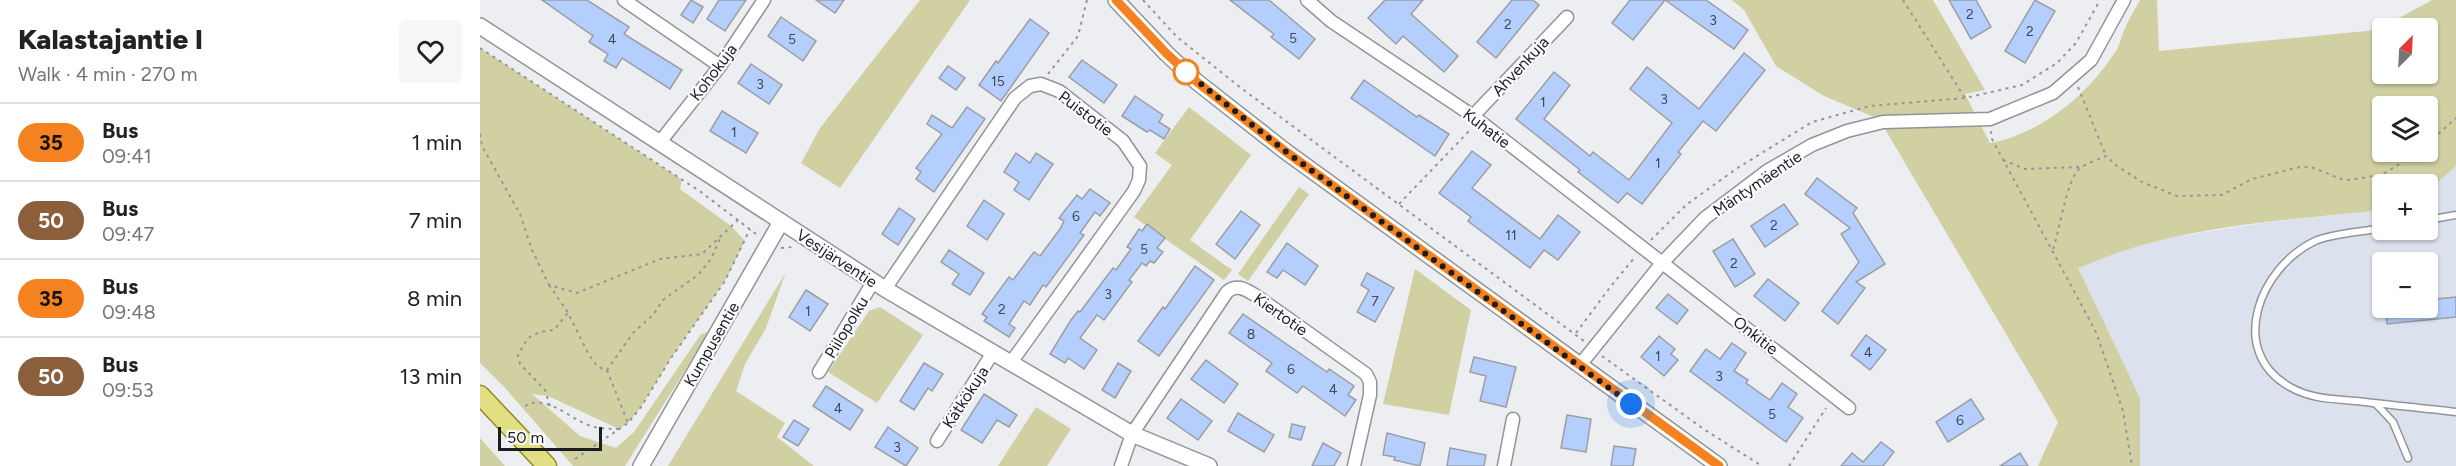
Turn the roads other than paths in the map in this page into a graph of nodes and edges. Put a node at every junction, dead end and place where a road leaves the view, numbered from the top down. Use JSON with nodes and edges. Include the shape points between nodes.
{"nodes":[{"id":1,"x":624,"y":0,"type":"edge"},
{"id":2,"x":764,"y":0,"type":"edge"},
{"id":3,"x":1307,"y":0,"type":"edge"},
{"id":4,"x":2124,"y":0,"type":"edge"},
{"id":5,"x":1121,"y":2,"type":"edge"},
{"id":6,"x":1567,"y":16,"type":"dead end"},
{"id":7,"x":480,"y":26,"type":"edge"},
{"id":8,"x":720,"y":66,"type":"junction"},
{"id":9,"x":1473,"y":116,"type":"junction"},
{"id":10,"x":660,"y":142,"type":"junction"},
{"id":11,"x":2456,"y":215,"type":"edge"},
{"id":12,"x":2438,"y":218,"type":"edge"},
{"id":13,"x":781,"y":222,"type":"junction"},
{"id":14,"x":2372,"y":230,"type":"edge"},
{"id":15,"x":1662,"y":263,"type":"junction"},
{"id":16,"x":879,"y":285,"type":"junction"},
{"id":17,"x":993,"y":354,"type":"junction"},
{"id":18,"x":1010,"y":364,"type":"junction"},
{"id":19,"x":1580,"y":365,"type":"junction"},
{"id":20,"x":819,"y":372,"type":"dead end"},
{"id":21,"x":480,"y":395,"type":"edge"},
{"id":22,"x":2375,"y":404,"type":"junction"},
{"id":23,"x":1849,"y":408,"type":"dead end"},
{"id":24,"x":2456,"y":412,"type":"edge"},
{"id":25,"x":1513,"y":419,"type":"dead end"},
{"id":26,"x":1132,"y":434,"type":"junction"},
{"id":27,"x":937,"y":441,"type":"dead end"},
{"id":28,"x":2408,"y":459,"type":"dead end"},
{"id":29,"x":547,"y":466,"type":"edge"},
{"id":30,"x":641,"y":466,"type":"edge"},
{"id":31,"x":1121,"y":466,"type":"edge"},
{"id":32,"x":1209,"y":466,"type":"edge"},
{"id":33,"x":1354,"y":466,"type":"edge"},
{"id":34,"x":1504,"y":466,"type":"edge"},
{"id":35,"x":1719,"y":466,"type":"edge"}],
"edges":[{"from":1,"to":8,"type":"street"},
{"from":2,"to":8,"type":"street","name":"Kohokuja"},
{"from":3,"to":9,"type":"street","name":"Kuhatie","via":[[1331,21]]},
{"from":4,"to":15,"type":"street","name":"Mäntymäentie","via":[[2091,60],[2053,93],[1990,119],[1883,122],[1847,131],[1812,146],[1767,171],[1705,218]]},
{"from":5,"to":19,"type":"street","via":[[1166,53],[1206,89]]},
{"from":6,"to":9,"type":"street","name":"Ahvenkuja"},
{"from":7,"to":10,"type":"street","name":"Vesijärventie"},
{"from":8,"to":10,"type":"street","name":"Kohokuja"},
{"from":9,"to":15,"type":"street","name":"Kuhatie"},
{"from":10,"to":13,"type":"street","name":"Vesijärventie"},
{"from":11,"to":12,"type":"lane"},
{"from":13,"to":16,"type":"street","name":"Vesijärventie"},
{"from":13,"to":30,"type":"street","name":"Kumpusentie"},
{"from":14,"to":22,"type":"lane","via":[[2316,240],[2300,250],[2265,288],[2255,320],[2257,344],[2267,367],[2278,379],[2319,399]]},
{"from":15,"to":19,"type":"street","name":"Mäntymäentie"},
{"from":15,"to":23,"type":"street","name":"Onkitie"},
{"from":16,"to":17,"type":"street","name":"Vesijärventie"},
{"from":16,"to":18,"type":"street","name":"Puistotie","via":[[1016,98],[1030,86],[1041,84],[1059,92],[1123,141],[1140,166],[1138,180]]},
{"from":16,"to":20,"type":"street","name":"Piilopolku"},
{"from":17,"to":18,"type":"street","name":"Vesijärventie"},
{"from":17,"to":27,"type":"street","name":"Kätkökuja"},
{"from":18,"to":26,"type":"street","name":"Vesijärventie"},
{"from":19,"to":35,"type":"street"},
{"from":21,"to":29,"type":"main road"},
{"from":22,"to":24,"type":"lane"},
{"from":22,"to":28,"type":"lane","via":[[2393,422]]},
{"from":25,"to":34,"type":"street"},
{"from":26,"to":31,"type":"street"},
{"from":26,"to":32,"type":"street","name":"Vesijärventie"},
{"from":26,"to":33,"type":"street","name":"Kiertotie","via":[[1227,292],[1240,287],[1366,374],[1370,395]]}]}
